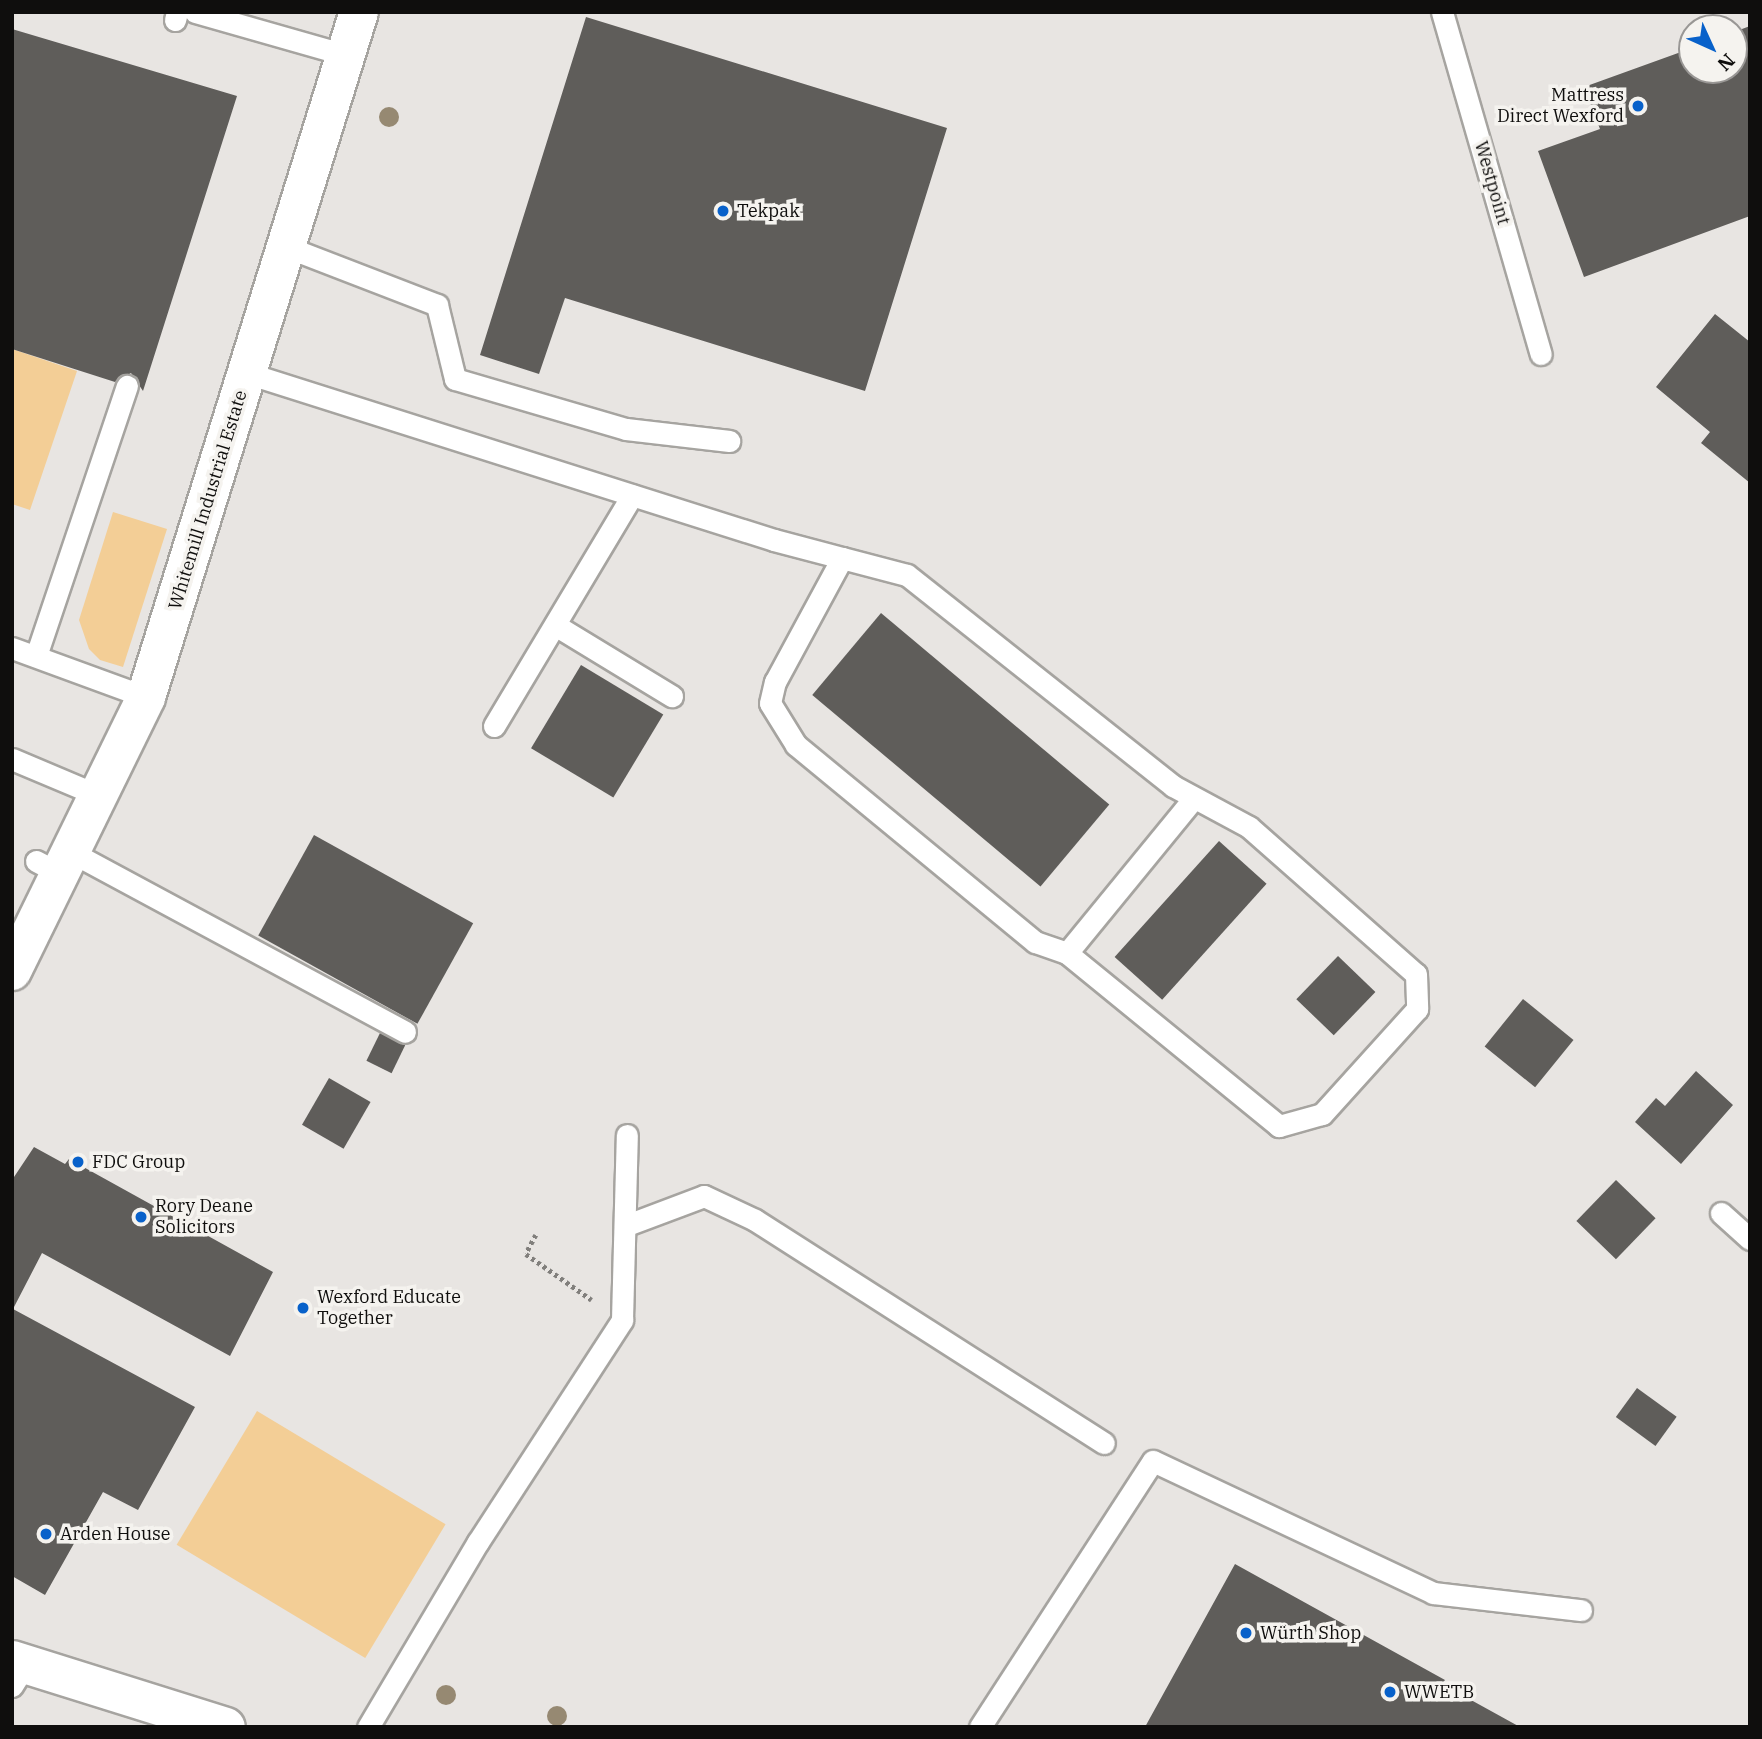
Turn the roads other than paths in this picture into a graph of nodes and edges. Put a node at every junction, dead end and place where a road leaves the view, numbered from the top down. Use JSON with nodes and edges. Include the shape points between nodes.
{"nodes":[{"id":1,"x":359,"y":12,"type":"edge"},
{"id":2,"x":1442,"y":12,"type":"edge"},
{"id":3,"x":182,"y":15,"type":"edge"},
{"id":4,"x":346,"y":55,"type":"junction"},
{"id":5,"x":287,"y":247,"type":"junction"},
{"id":6,"x":1541,"y":354,"type":"dead end"},
{"id":7,"x":247,"y":373,"type":"junction"},
{"id":8,"x":127,"y":386,"type":"dead end"},
{"id":9,"x":729,"y":441,"type":"dead end"},
{"id":10,"x":632,"y":495,"type":"junction"},
{"id":11,"x":842,"y":558,"type":"junction"},
{"id":12,"x":555,"y":625,"type":"junction"},
{"id":13,"x":12,"y":648,"type":"edge"},
{"id":14,"x":36,"y":656,"type":"junction"},
{"id":15,"x":672,"y":696,"type":"dead end"},
{"id":16,"x":146,"y":697,"type":"junction"},
{"id":17,"x":494,"y":726,"type":"dead end"},
{"id":18,"x":12,"y":759,"type":"edge"},
{"id":19,"x":100,"y":796,"type":"junction"},
{"id":20,"x":1194,"y":798,"type":"junction"},
{"id":21,"x":57,"y":863,"type":"junction"},
{"id":22,"x":1066,"y":953,"type":"junction"},
{"id":23,"x":12,"y":971,"type":"edge"},
{"id":24,"x":405,"y":1032,"type":"dead end"},
{"id":25,"x":627,"y":1135,"type":"dead end"},
{"id":26,"x":1721,"y":1213,"type":"dead end"},
{"id":27,"x":627,"y":1225,"type":"junction"},
{"id":28,"x":1750,"y":1239,"type":"edge"},
{"id":29,"x":1104,"y":1443,"type":"dead end"},
{"id":30,"x":1581,"y":1610,"type":"dead end"},
{"id":31,"x":17,"y":1670,"type":"edge"},
{"id":32,"x":226,"y":1727,"type":"edge"},
{"id":33,"x":368,"y":1727,"type":"edge"},
{"id":34,"x":980,"y":1727,"type":"edge"}],
"edges":[{"from":1,"to":4,"type":"street","name":"Whitemill Industrial Estate"},
{"from":2,"to":6,"type":"lane","name":"Westpoint"},
{"from":3,"to":4,"type":"lane"},
{"from":4,"to":5,"type":"street","name":"Whitemill Industrial Estate"},
{"from":5,"to":7,"type":"street","name":"Whitemill Industrial Estate"},
{"from":5,"to":9,"type":"lane","via":[[437,305],[455,379],[626,429]]},
{"from":7,"to":10,"type":"lane"},
{"from":7,"to":16,"type":"street","name":"Whitemill Industrial Estate"},
{"from":8,"to":14,"type":"lane"},
{"from":10,"to":11,"type":"lane"},
{"from":10,"to":12,"type":"lane"},
{"from":11,"to":20,"type":"lane","via":[[907,575]]},
{"from":11,"to":22,"type":"lane","via":[[775,682],[770,703],[796,745],[1035,942]]},
{"from":12,"to":15,"type":"lane"},
{"from":12,"to":17,"type":"lane"},
{"from":13,"to":14,"type":"lane"},
{"from":14,"to":16,"type":"lane"},
{"from":16,"to":19,"type":"street","name":"Whitemill Industrial Estate"},
{"from":18,"to":19,"type":"lane"},
{"from":19,"to":21,"type":"street","name":"Whitemill Industrial Estate"},
{"from":20,"to":22,"type":"lane"},
{"from":20,"to":22,"type":"lane","via":[[1249,827],[1416,974],[1417,1009],[1322,1114],[1279,1126]]},
{"from":21,"to":23,"type":"street","name":"Whitemill Industrial Estate"},
{"from":21,"to":24,"type":"lane"},
{"from":25,"to":27,"type":"lane"},
{"from":26,"to":28,"type":"lane"},
{"from":27,"to":29,"type":"lane","via":[[704,1196],[755,1220]]},
{"from":27,"to":33,"type":"lane","via":[[622,1320]]},
{"from":30,"to":34,"type":"lane","via":[[1433,1593],[1153,1461]]},
{"from":31,"to":32,"type":"street"}]}
